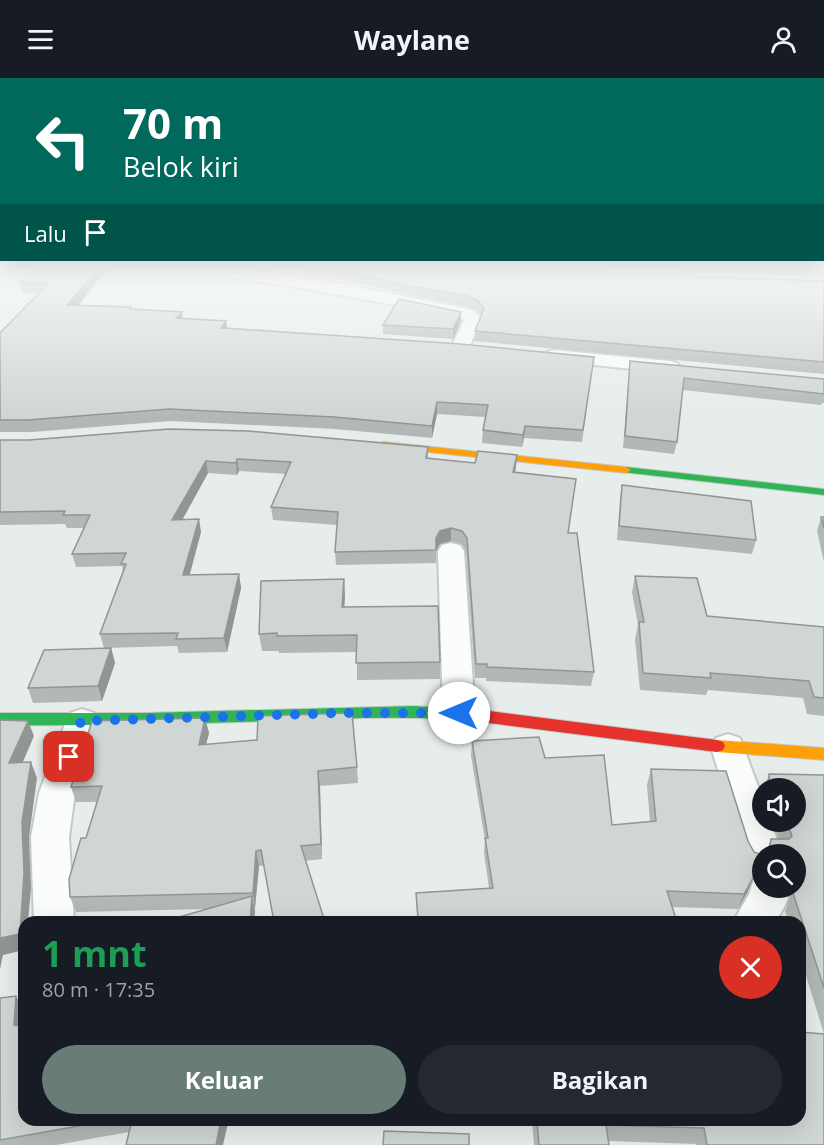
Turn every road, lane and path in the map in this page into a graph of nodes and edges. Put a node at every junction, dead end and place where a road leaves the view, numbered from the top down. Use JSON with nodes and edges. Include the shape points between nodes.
{"nodes":[{"id":1,"x":471,"y":318,"type":"edge"},
{"id":2,"x":437,"y":345,"type":"edge"},
{"id":3,"x":460,"y":347,"type":"junction"},
{"id":4,"x":482,"y":349,"type":"edge"},
{"id":5,"x":536,"y":354,"type":"edge"},
{"id":6,"x":693,"y":369,"type":"edge"},
{"id":7,"x":367,"y":443,"type":"edge"},
{"id":8,"x":824,"y":492,"type":"edge"},
{"id":9,"x":451,"y":551,"type":"dead end"},
{"id":10,"x":459,"y":713,"type":"junction"},
{"id":11,"x":0,"y":720,"type":"edge"},
{"id":12,"x":81,"y":721,"type":"junction"},
{"id":13,"x":728,"y":747,"type":"junction"},
{"id":14,"x":824,"y":754,"type":"edge"},
{"id":15,"x":759,"y":844,"type":"edge"},
{"id":16,"x":769,"y":898,"type":"edge"},
{"id":17,"x":54,"y":916,"type":"edge"},
{"id":18,"x":757,"y":916,"type":"edge"}],
"edges":[{"from":1,"to":3,"type":"street"},
{"from":2,"to":3,"type":"street"},
{"from":3,"to":4,"type":"street"},
{"from":5,"to":6,"type":"street"},
{"from":7,"to":8,"type":"street"},
{"from":9,"to":10,"type":"street"},
{"from":10,"to":12,"type":"street"},
{"from":10,"to":13,"type":"street"},
{"from":11,"to":12,"type":"street"},
{"from":12,"to":17,"type":"street","via":[[57,793],[51,837]]},
{"from":13,"to":14,"type":"street"},
{"from":13,"to":15,"type":"street"},
{"from":16,"to":18,"type":"street"}]}
